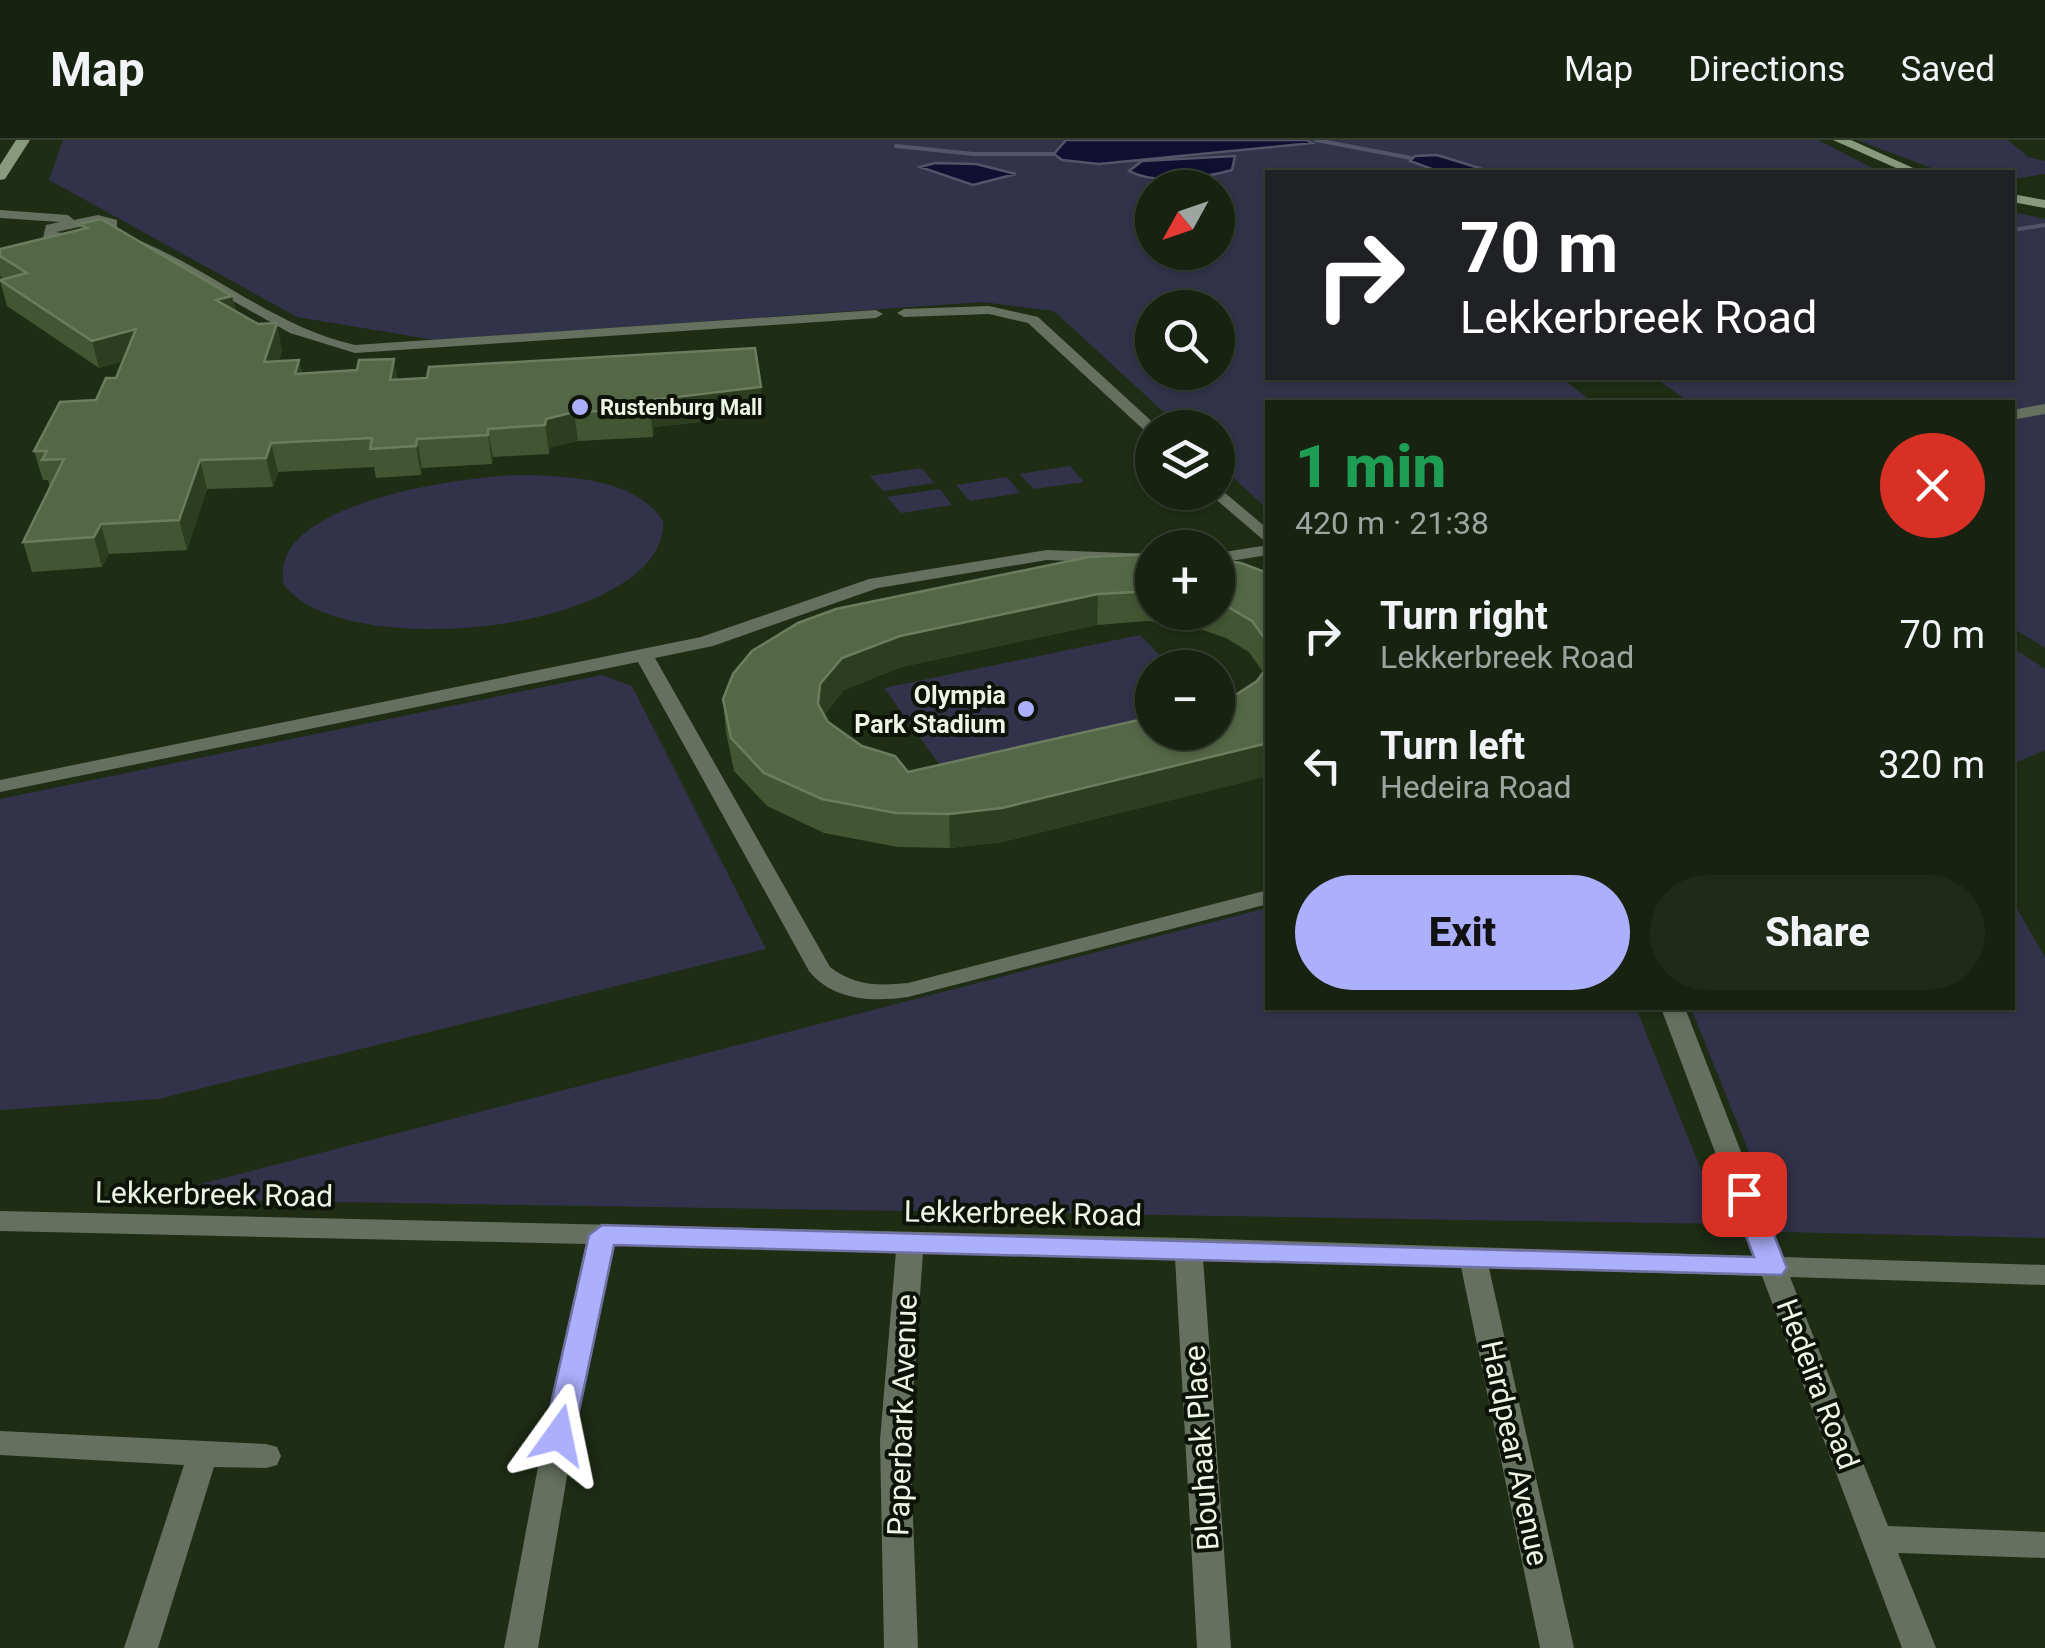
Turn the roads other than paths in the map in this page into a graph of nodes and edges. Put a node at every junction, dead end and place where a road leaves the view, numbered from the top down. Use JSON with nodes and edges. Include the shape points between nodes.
{"nodes":[{"id":1,"x":22,"y":140,"type":"edge"},
{"id":2,"x":1840,"y":140,"type":"edge"},
{"id":3,"x":1909,"y":170,"type":"edge"},
{"id":4,"x":0,"y":176,"type":"edge"},
{"id":5,"x":0,"y":214,"type":"edge"},
{"id":6,"x":18,"y":216,"type":"junction"},
{"id":7,"x":76,"y":220,"type":"junction"},
{"id":8,"x":51,"y":228,"type":"junction"},
{"id":9,"x":106,"y":233,"type":"junction"},
{"id":10,"x":2045,"y":408,"type":"edge"},
{"id":11,"x":1135,"y":413,"type":"edge"},
{"id":12,"x":2015,"y":414,"type":"edge"},
{"id":13,"x":1234,"y":510,"type":"edge"},
{"id":14,"x":1265,"y":545,"type":"edge"},
{"id":15,"x":1265,"y":546,"type":"edge"},
{"id":16,"x":1235,"y":554,"type":"edge"},
{"id":17,"x":1135,"y":558,"type":"edge"},
{"id":18,"x":644,"y":655,"type":"junction"},
{"id":19,"x":0,"y":786,"type":"edge"},
{"id":20,"x":1265,"y":898,"type":"edge"},
{"id":21,"x":1674,"y":1010,"type":"edge"},
{"id":22,"x":0,"y":1220,"type":"edge"},
{"id":23,"x":602,"y":1235,"type":"junction"},
{"id":24,"x":910,"y":1243,"type":"junction"},
{"id":25,"x":1188,"y":1248,"type":"junction"},
{"id":26,"x":1473,"y":1258,"type":"junction"},
{"id":27,"x":1772,"y":1268,"type":"junction"},
{"id":28,"x":2045,"y":1275,"type":"edge"},
{"id":29,"x":0,"y":1444,"type":"edge"},
{"id":30,"x":203,"y":1454,"type":"junction"},
{"id":31,"x":266,"y":1456,"type":"dead end"},
{"id":32,"x":1878,"y":1539,"type":"junction"},
{"id":33,"x":2045,"y":1545,"type":"edge"},
{"id":34,"x":141,"y":1648,"type":"edge"},
{"id":35,"x":521,"y":1648,"type":"edge"},
{"id":36,"x":900,"y":1648,"type":"edge"},
{"id":37,"x":1214,"y":1648,"type":"edge"},
{"id":38,"x":1557,"y":1648,"type":"edge"},
{"id":39,"x":1919,"y":1648,"type":"edge"}],
"edges":[{"from":1,"to":4,"type":"main road"},
{"from":2,"to":3,"type":"main road"},
{"from":5,"to":6,"type":"street"},
{"from":6,"to":7,"type":"street"},
{"from":6,"to":8,"type":"street"},
{"from":7,"to":8,"type":"street"},
{"from":7,"to":9,"type":"street","via":[[106,220],[114,226]]},
{"from":8,"to":9,"type":"street","via":[[48,235],[68,240]]},
{"from":9,"to":11,"type":"street","via":[[161,250],[318,340],[356,349],[989,310],[1033,320]]},
{"from":10,"to":12,"type":"street"},
{"from":13,"to":14,"type":"street"},
{"from":15,"to":16,"type":"street"},
{"from":17,"to":18,"type":"street","via":[[1047,555],[876,583],[733,634]]},
{"from":18,"to":19,"type":"street"},
{"from":18,"to":20,"type":"street","via":[[821,971],[857,993],[908,990]]},
{"from":21,"to":27,"type":"street","name":"Hedeira Road"},
{"from":22,"to":23,"type":"street","name":"Lekkerbreek Road"},
{"from":23,"to":24,"type":"street","name":"Lekkerbreek Road"},
{"from":23,"to":35,"type":"street"},
{"from":24,"to":25,"type":"street","name":"Lekkerbreek Road"},
{"from":24,"to":36,"type":"street","name":"Paperbark Avenue","via":[[895,1440]]},
{"from":25,"to":26,"type":"street","name":"Lekkerbreek Road"},
{"from":25,"to":37,"type":"street","name":"Blouhaak Place"},
{"from":26,"to":27,"type":"street","name":"Lekkerbreek Road"},
{"from":26,"to":38,"type":"street","name":"Hardpear Avenue"},
{"from":27,"to":28,"type":"street","name":"Lekkerbreek Road"},
{"from":27,"to":32,"type":"street","name":"Hedeira Road"},
{"from":29,"to":30,"type":"street"},
{"from":30,"to":31,"type":"street"},
{"from":30,"to":34,"type":"street"},
{"from":32,"to":33,"type":"street"},
{"from":32,"to":39,"type":"street","name":"Hedeira Road"}]}
